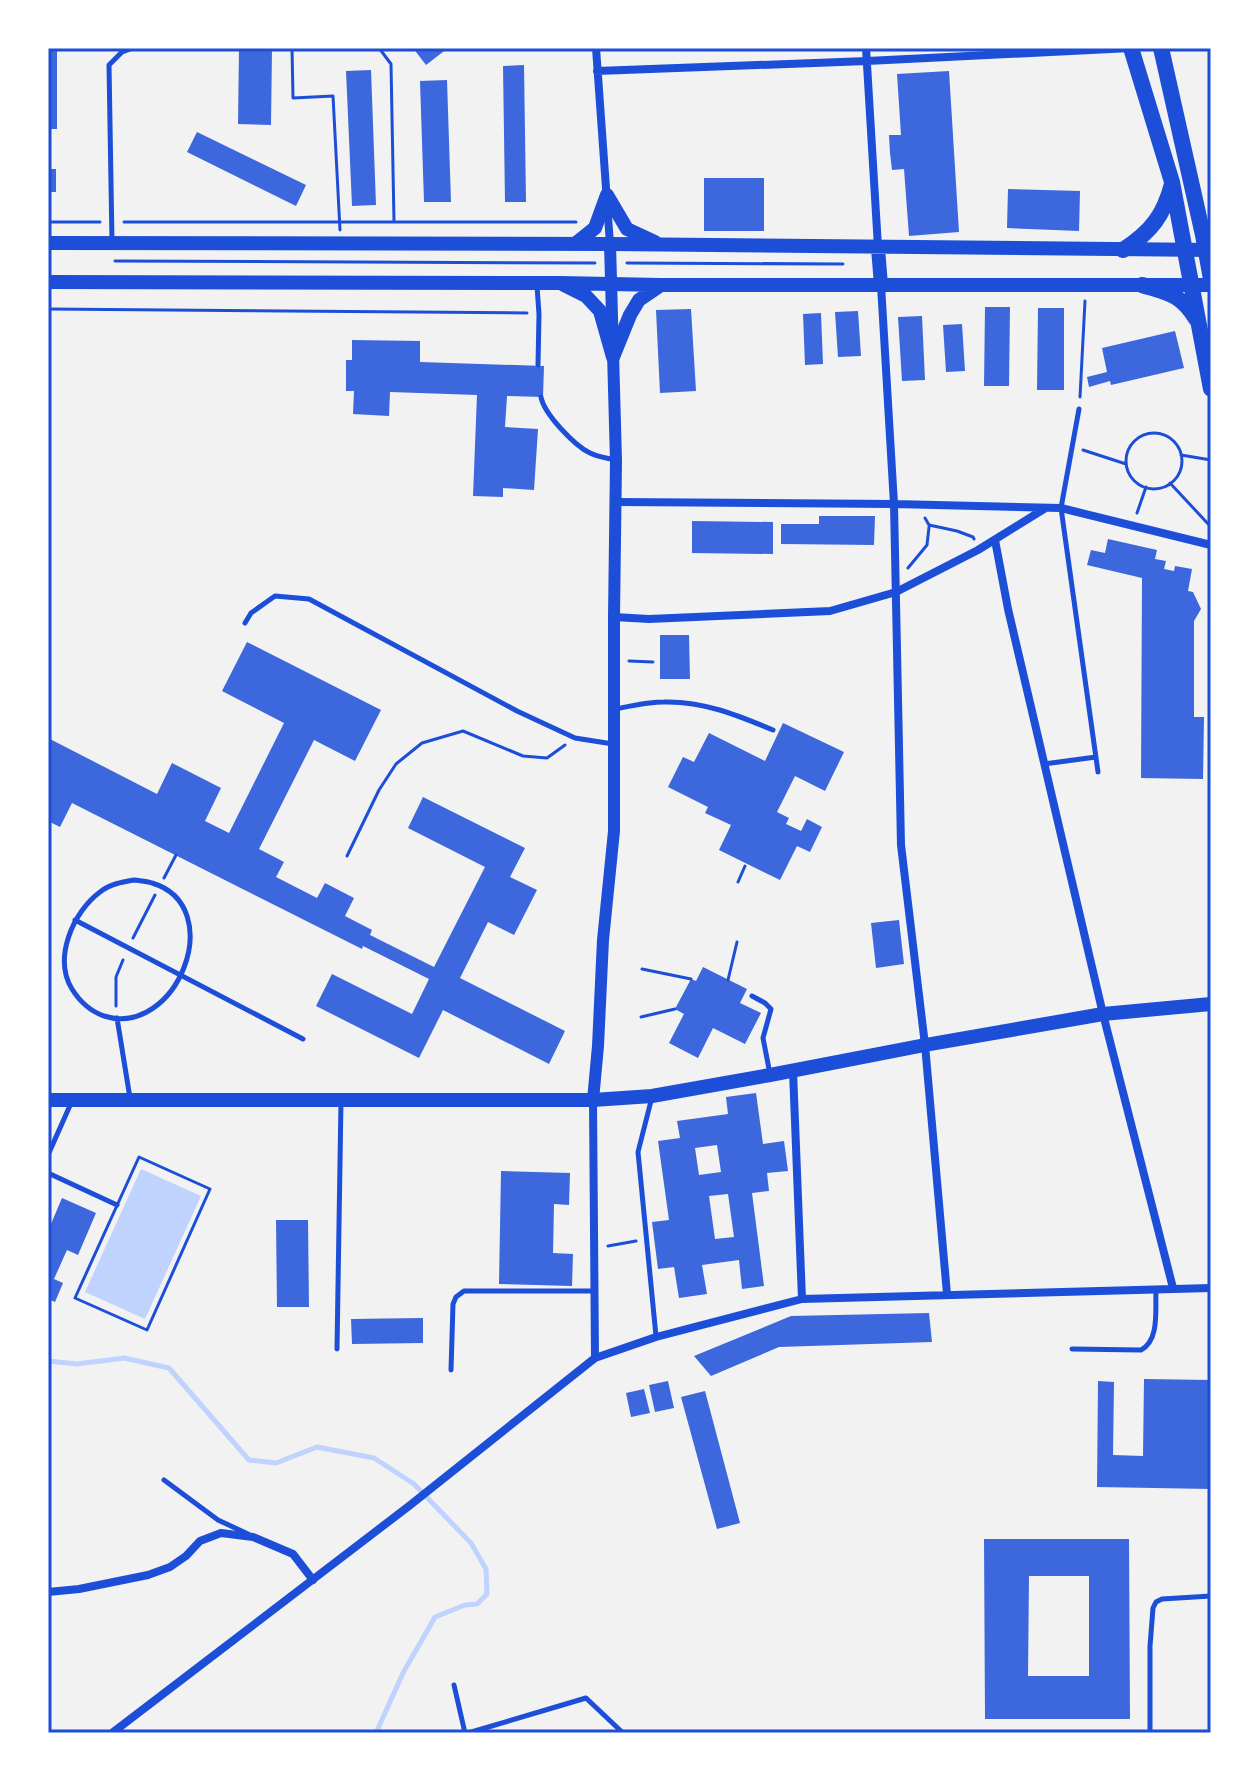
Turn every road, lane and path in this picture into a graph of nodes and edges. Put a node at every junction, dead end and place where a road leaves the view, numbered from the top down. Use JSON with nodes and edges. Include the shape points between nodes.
{"nodes":[{"id":1,"x":133,"y":48,"type":"edge"},
{"id":2,"x":292,"y":48,"type":"edge"},
{"id":3,"x":379,"y":48,"type":"edge"},
{"id":4,"x":596,"y":48,"type":"edge"},
{"id":5,"x":866,"y":48,"type":"edge"},
{"id":6,"x":1131,"y":48,"type":"edge"},
{"id":7,"x":1161,"y":48,"type":"edge"},
{"id":8,"x":867,"y":61,"type":"junction"},
{"id":9,"x":597,"y":71,"type":"junction"},
{"id":10,"x":1172,"y":182,"type":"junction"},
{"id":11,"x":607,"y":195,"type":"junction"},
{"id":12,"x":1194,"y":199,"type":"junction"},
{"id":13,"x":1211,"y":219,"type":"edge"},
{"id":14,"x":48,"y":222,"type":"edge"},
{"id":15,"x":111,"y":222,"type":"junction"},
{"id":16,"x":340,"y":222,"type":"junction"},
{"id":17,"x":394,"y":222,"type":"junction"},
{"id":18,"x":597,"y":222,"type":"junction"},
{"id":19,"x":48,"y":243,"type":"edge"},
{"id":20,"x":112,"y":243,"type":"junction"},
{"id":21,"x":341,"y":243,"type":"junction"},
{"id":22,"x":575,"y":244,"type":"junction"},
{"id":23,"x":610,"y":244,"type":"junction"},
{"id":24,"x":663,"y":246,"type":"junction"},
{"id":25,"x":878,"y":248,"type":"junction"},
{"id":26,"x":1123,"y":250,"type":"junction"},
{"id":27,"x":1185,"y":250,"type":"junction"},
{"id":28,"x":1208,"y":250,"type":"edge"},
{"id":29,"x":48,"y":282,"type":"edge"},
{"id":30,"x":1211,"y":282,"type":"edge"},
{"id":31,"x":536,"y":283,"type":"junction"},
{"id":32,"x":560,"y":283,"type":"junction"},
{"id":33,"x":611,"y":285,"type":"junction"},
{"id":34,"x":661,"y":285,"type":"junction"},
{"id":35,"x":881,"y":285,"type":"junction"},
{"id":36,"x":1086,"y":285,"type":"junction"},
{"id":37,"x":1142,"y":285,"type":"junction"},
{"id":38,"x":1192,"y":285,"type":"junction"},
{"id":39,"x":48,"y":309,"type":"edge"},
{"id":40,"x":539,"y":314,"type":"junction"},
{"id":41,"x":1199,"y":322,"type":"junction"},
{"id":42,"x":613,"y":357,"type":"junction"},
{"id":43,"x":538,"y":365,"type":"dead end"},
{"id":44,"x":1211,"y":389,"type":"edge"},
{"id":45,"x":541,"y":397,"type":"dead end"},
{"id":46,"x":1079,"y":409,"type":"joint"},
{"id":47,"x":1072,"y":446,"type":"junction"},
{"id":48,"x":1181,"y":455,"type":"junction"},
{"id":49,"x":1211,"y":460,"type":"edge"},
{"id":50,"x":616,"y":461,"type":"junction"},
{"id":51,"x":1126,"y":464,"type":"junction"},
{"id":52,"x":1170,"y":483,"type":"junction"},
{"id":53,"x":1146,"y":487,"type":"junction"},
{"id":54,"x":616,"y":502,"type":"junction"},
{"id":55,"x":894,"y":504,"type":"junction"},
{"id":56,"x":934,"y":505,"type":"junction"},
{"id":57,"x":1046,"y":508,"type":"junction"},
{"id":58,"x":1061,"y":508,"type":"junction"},
{"id":59,"x":929,"y":525,"type":"junction"},
{"id":60,"x":1134,"y":525,"type":"junction"},
{"id":61,"x":1211,"y":527,"type":"edge"},
{"id":62,"x":995,"y":540,"type":"junction"},
{"id":63,"x":1211,"y":545,"type":"edge"},
{"id":64,"x":978,"y":550,"type":"junction"},
{"id":65,"x":896,"y":592,"type":"junction"},
{"id":66,"x":614,"y":617,"type":"junction"},
{"id":67,"x":245,"y":623,"type":"dead end"},
{"id":68,"x":614,"y":661,"type":"junction"},
{"id":69,"x":653,"y":662,"type":"dead end"},
{"id":70,"x":614,"y":709,"type":"junction"},
{"id":71,"x":773,"y":730,"type":"dead end"},
{"id":72,"x":575,"y":738,"type":"junction"},
{"id":73,"x":614,"y":744,"type":"junction"},
{"id":74,"x":1096,"y":757,"type":"junction"},
{"id":75,"x":1044,"y":764,"type":"junction"},
{"id":76,"x":1098,"y":772,"type":"dead end"},
{"id":77,"x":176,"y":855,"type":"dead end"},
{"id":78,"x":347,"y":856,"type":"dead end"},
{"id":79,"x":745,"y":866,"type":"dead end"},
{"id":80,"x":738,"y":882,"type":"dead end"},
{"id":81,"x":160,"y":886,"type":"junction"},
{"id":82,"x":75,"y":920,"type":"junction"},
{"id":83,"x":737,"y":942,"type":"dead end"},
{"id":84,"x":129,"y":948,"type":"junction"},
{"id":85,"x":642,"y":969,"type":"dead end"},
{"id":86,"x":181,"y":976,"type":"junction"},
{"id":87,"x":691,"y":979,"type":"dead end"},
{"id":88,"x":728,"y":980,"type":"dead end"},
{"id":89,"x":752,"y":996,"type":"dead end"},
{"id":90,"x":1211,"y":1004,"type":"edge"},
{"id":91,"x":675,"y":1009,"type":"dead end"},
{"id":92,"x":1103,"y":1014,"type":"junction"},
{"id":93,"x":641,"y":1017,"type":"dead end"},
{"id":94,"x":117,"y":1018,"type":"junction"},
{"id":95,"x":303,"y":1039,"type":"dead end"},
{"id":96,"x":925,"y":1045,"type":"junction"},
{"id":97,"x":793,"y":1071,"type":"junction"},
{"id":98,"x":770,"y":1075,"type":"junction"},
{"id":99,"x":652,"y":1096,"type":"junction"},
{"id":100,"x":130,"y":1099,"type":"junction"},
{"id":101,"x":48,"y":1100,"type":"edge"},
{"id":102,"x":73,"y":1100,"type":"junction"},
{"id":103,"x":341,"y":1100,"type":"junction"},
{"id":104,"x":593,"y":1100,"type":"junction"},
{"id":105,"x":48,"y":1155,"type":"edge"},
{"id":106,"x":48,"y":1173,"type":"edge"},
{"id":107,"x":117,"y":1205,"type":"junction"},
{"id":108,"x":647,"y":1239,"type":"junction"},
{"id":109,"x":595,"y":1249,"type":"junction"},
{"id":110,"x":1173,"y":1288,"type":"junction"},
{"id":111,"x":1211,"y":1288,"type":"edge"},
{"id":112,"x":1156,"y":1290,"type":"junction"},
{"id":113,"x":595,"y":1291,"type":"junction"},
{"id":114,"x":947,"y":1294,"type":"junction"},
{"id":115,"x":802,"y":1299,"type":"junction"},
{"id":116,"x":656,"y":1337,"type":"junction"},
{"id":117,"x":337,"y":1349,"type":"dead end"},
{"id":118,"x":1072,"y":1349,"type":"dead end"},
{"id":119,"x":595,"y":1358,"type":"junction"},
{"id":120,"x":451,"y":1370,"type":"dead end"},
{"id":121,"x":164,"y":1480,"type":"dead end"},
{"id":122,"x":253,"y":1537,"type":"junction"},
{"id":123,"x":313,"y":1580,"type":"junction"},
{"id":124,"x":48,"y":1592,"type":"edge"},
{"id":125,"x":1211,"y":1596,"type":"edge"},
{"id":126,"x":454,"y":1685,"type":"dead end"},
{"id":127,"x":112,"y":1733,"type":"edge"},
{"id":128,"x":467,"y":1733,"type":"edge"},
{"id":129,"x":623,"y":1733,"type":"edge"},
{"id":130,"x":1150,"y":1733,"type":"edge"}],
"edges":[{"from":1,"to":15,"type":"lane","via":[[109,65]]},
{"from":2,"to":16,"type":"path","via":[[293,98],[333,96]]},
{"from":3,"to":17,"type":"path","via":[[391,64]]},
{"from":4,"to":9,"type":"street"},
{"from":5,"to":8,"type":"street"},
{"from":6,"to":8,"type":"street"},
{"from":6,"to":10,"type":"main road"},
{"from":7,"to":12,"type":"main road"},
{"from":8,"to":9,"type":"street"},
{"from":8,"to":25,"type":"street"},
{"from":9,"to":11,"type":"street"},
{"from":10,"to":26,"type":"main road","via":[[1155,223]]},
{"from":10,"to":27,"type":"main road"},
{"from":11,"to":18,"type":"main road"},
{"from":11,"to":23,"type":"street"},
{"from":11,"to":24,"type":"main road","via":[[627,229]]},
{"from":12,"to":13,"type":"main road"},
{"from":12,"to":28,"type":"main road"},
{"from":14,"to":15,"type":"path"},
{"from":15,"to":16,"type":"path"},
{"from":15,"to":20,"type":"lane"},
{"from":16,"to":17,"type":"path"},
{"from":16,"to":21,"type":"path"},
{"from":17,"to":18,"type":"path"},
{"from":18,"to":22,"type":"main road"},
{"from":19,"to":20,"type":"main road"},
{"from":20,"to":21,"type":"main road"},
{"from":21,"to":22,"type":"main road"},
{"from":22,"to":23,"type":"main road"},
{"from":23,"to":24,"type":"main road"},
{"from":23,"to":33,"type":"street"},
{"from":24,"to":25,"type":"main road"},
{"from":25,"to":26,"type":"main road"},
{"from":25,"to":35,"type":"main road"},
{"from":26,"to":27,"type":"main road"},
{"from":27,"to":28,"type":"main road"},
{"from":27,"to":38,"type":"main road"},
{"from":28,"to":30,"type":"main road"},
{"from":29,"to":31,"type":"main road"},
{"from":30,"to":38,"type":"main road"},
{"from":31,"to":32,"type":"main road"},
{"from":31,"to":40,"type":"lane"},
{"from":32,"to":33,"type":"main road"},
{"from":32,"to":42,"type":"main road","via":[[586,296],[600,311]]},
{"from":33,"to":34,"type":"main road"},
{"from":33,"to":42,"type":"street"},
{"from":34,"to":35,"type":"main road"},
{"from":34,"to":42,"type":"main road","via":[[639,300]]},
{"from":35,"to":36,"type":"main road"},
{"from":35,"to":55,"type":"street"},
{"from":36,"to":37,"type":"main road"},
{"from":36,"to":46,"type":"path"},
{"from":37,"to":38,"type":"main road"},
{"from":37,"to":41,"type":"main road","via":[[1185,302]]},
{"from":38,"to":41,"type":"main road"},
{"from":39,"to":40,"type":"path"},
{"from":40,"to":43,"type":"lane"},
{"from":41,"to":44,"type":"main road"},
{"from":42,"to":50,"type":"street"},
{"from":45,"to":50,"type":"lane","via":[[562,430],[589,453]]},
{"from":46,"to":47,"type":"lane"},
{"from":47,"to":51,"type":"path"},
{"from":47,"to":58,"type":"lane"},
{"from":48,"to":49,"type":"path"},
{"from":48,"to":51,"type":"path","via":[[1164,435],[1145,434],[1130,446]]},
{"from":48,"to":52,"type":"path","via":[[1180,471]]},
{"from":50,"to":54,"type":"street"},
{"from":51,"to":53,"type":"path","via":[[1132,478]]},
{"from":52,"to":53,"type":"path"},
{"from":52,"to":61,"type":"path"},
{"from":53,"to":60,"type":"path"},
{"from":54,"to":55,"type":"street"},
{"from":54,"to":66,"type":"street"},
{"from":55,"to":56,"type":"street"},
{"from":55,"to":65,"type":"street"},
{"from":56,"to":57,"type":"street"},
{"from":56,"to":59,"type":"path","via":[[923,515]]},
{"from":57,"to":58,"type":"street"},
{"from":57,"to":62,"type":"street"},
{"from":58,"to":60,"type":"street"},
{"from":58,"to":74,"type":"lane"},
{"from":59,"to":64,"type":"path","via":[[973,537]]},
{"from":59,"to":65,"type":"path","via":[[927,545],[905,571]]},
{"from":60,"to":63,"type":"street"},
{"from":62,"to":64,"type":"street"},
{"from":62,"to":75,"type":"street"},
{"from":64,"to":65,"type":"street"},
{"from":65,"to":66,"type":"street","via":[[830,611]]},
{"from":65,"to":96,"type":"street","via":[[901,845]]},
{"from":66,"to":68,"type":"street"},
{"from":67,"to":72,"type":"lane","via":[[275,596],[309,599]]},
{"from":68,"to":69,"type":"path"},
{"from":68,"to":70,"type":"street"},
{"from":70,"to":71,"type":"lane","via":[[664,702],[699,705]]},
{"from":70,"to":73,"type":"street"},
{"from":72,"to":73,"type":"lane"},
{"from":72,"to":78,"type":"path","via":[[547,758],[523,756],[463,731],[422,743],[396,764]]},
{"from":73,"to":104,"type":"street","via":[[614,831]]},
{"from":74,"to":75,"type":"lane"},
{"from":74,"to":76,"type":"lane"},
{"from":75,"to":92,"type":"street"},
{"from":77,"to":81,"type":"path"},
{"from":79,"to":80,"type":"path"},
{"from":81,"to":82,"type":"lane","via":[[134,880],[115,883],[99,892]]},
{"from":81,"to":84,"type":"path"},
{"from":81,"to":86,"type":"lane","via":[[182,905],[190,923],[191,942]]},
{"from":82,"to":84,"type":"lane"},
{"from":82,"to":94,"type":"lane","via":[[66,950],[70,986],[94,1012]]},
{"from":83,"to":88,"type":"path"},
{"from":84,"to":86,"type":"lane"},
{"from":84,"to":94,"type":"path","via":[[116,977]]},
{"from":85,"to":87,"type":"path"},
{"from":86,"to":94,"type":"lane","via":[[147,1013]]},
{"from":86,"to":95,"type":"lane"},
{"from":89,"to":98,"type":"lane","via":[[771,1009],[763,1038]]},
{"from":90,"to":92,"type":"main road"},
{"from":91,"to":93,"type":"path"},
{"from":92,"to":96,"type":"main road"},
{"from":92,"to":110,"type":"street"},
{"from":94,"to":100,"type":"lane"},
{"from":96,"to":97,"type":"main road"},
{"from":96,"to":114,"type":"street"},
{"from":97,"to":98,"type":"main road"},
{"from":97,"to":115,"type":"street"},
{"from":98,"to":99,"type":"main road"},
{"from":99,"to":104,"type":"main road"},
{"from":99,"to":108,"type":"lane","via":[[638,1152]]},
{"from":100,"to":102,"type":"main road"},
{"from":100,"to":103,"type":"main road"},
{"from":101,"to":102,"type":"main road"},
{"from":102,"to":105,"type":"lane"},
{"from":103,"to":104,"type":"main road"},
{"from":103,"to":117,"type":"lane"},
{"from":104,"to":109,"type":"street"},
{"from":106,"to":107,"type":"lane"},
{"from":107,"to":107,"type":"path","via":[[75,1298],[147,1330],[210,1189],[139,1157]]},
{"from":108,"to":109,"type":"path"},
{"from":108,"to":116,"type":"lane"},
{"from":109,"to":113,"type":"street"},
{"from":110,"to":111,"type":"street"},
{"from":110,"to":112,"type":"street"},
{"from":112,"to":114,"type":"street"},
{"from":112,"to":118,"type":"lane","via":[[1153,1338],[1147,1347]]},
{"from":113,"to":119,"type":"street"},
{"from":113,"to":120,"type":"lane","via":[[464,1291],[453,1304]]},
{"from":114,"to":115,"type":"street"},
{"from":115,"to":116,"type":"street"},
{"from":116,"to":119,"type":"street"},
{"from":119,"to":123,"type":"street"},
{"from":121,"to":122,"type":"lane","via":[[218,1520]]},
{"from":122,"to":123,"type":"street","via":[[293,1554]]},
{"from":122,"to":124,"type":"street","via":[[221,1533],[200,1541],[170,1567],[148,1575]]},
{"from":123,"to":127,"type":"street"},
{"from":125,"to":130,"type":"lane","via":[[1162,1599],[1153,1608]]},
{"from":126,"to":128,"type":"lane"},
{"from":128,"to":129,"type":"lane","via":[[586,1698]]}]}
